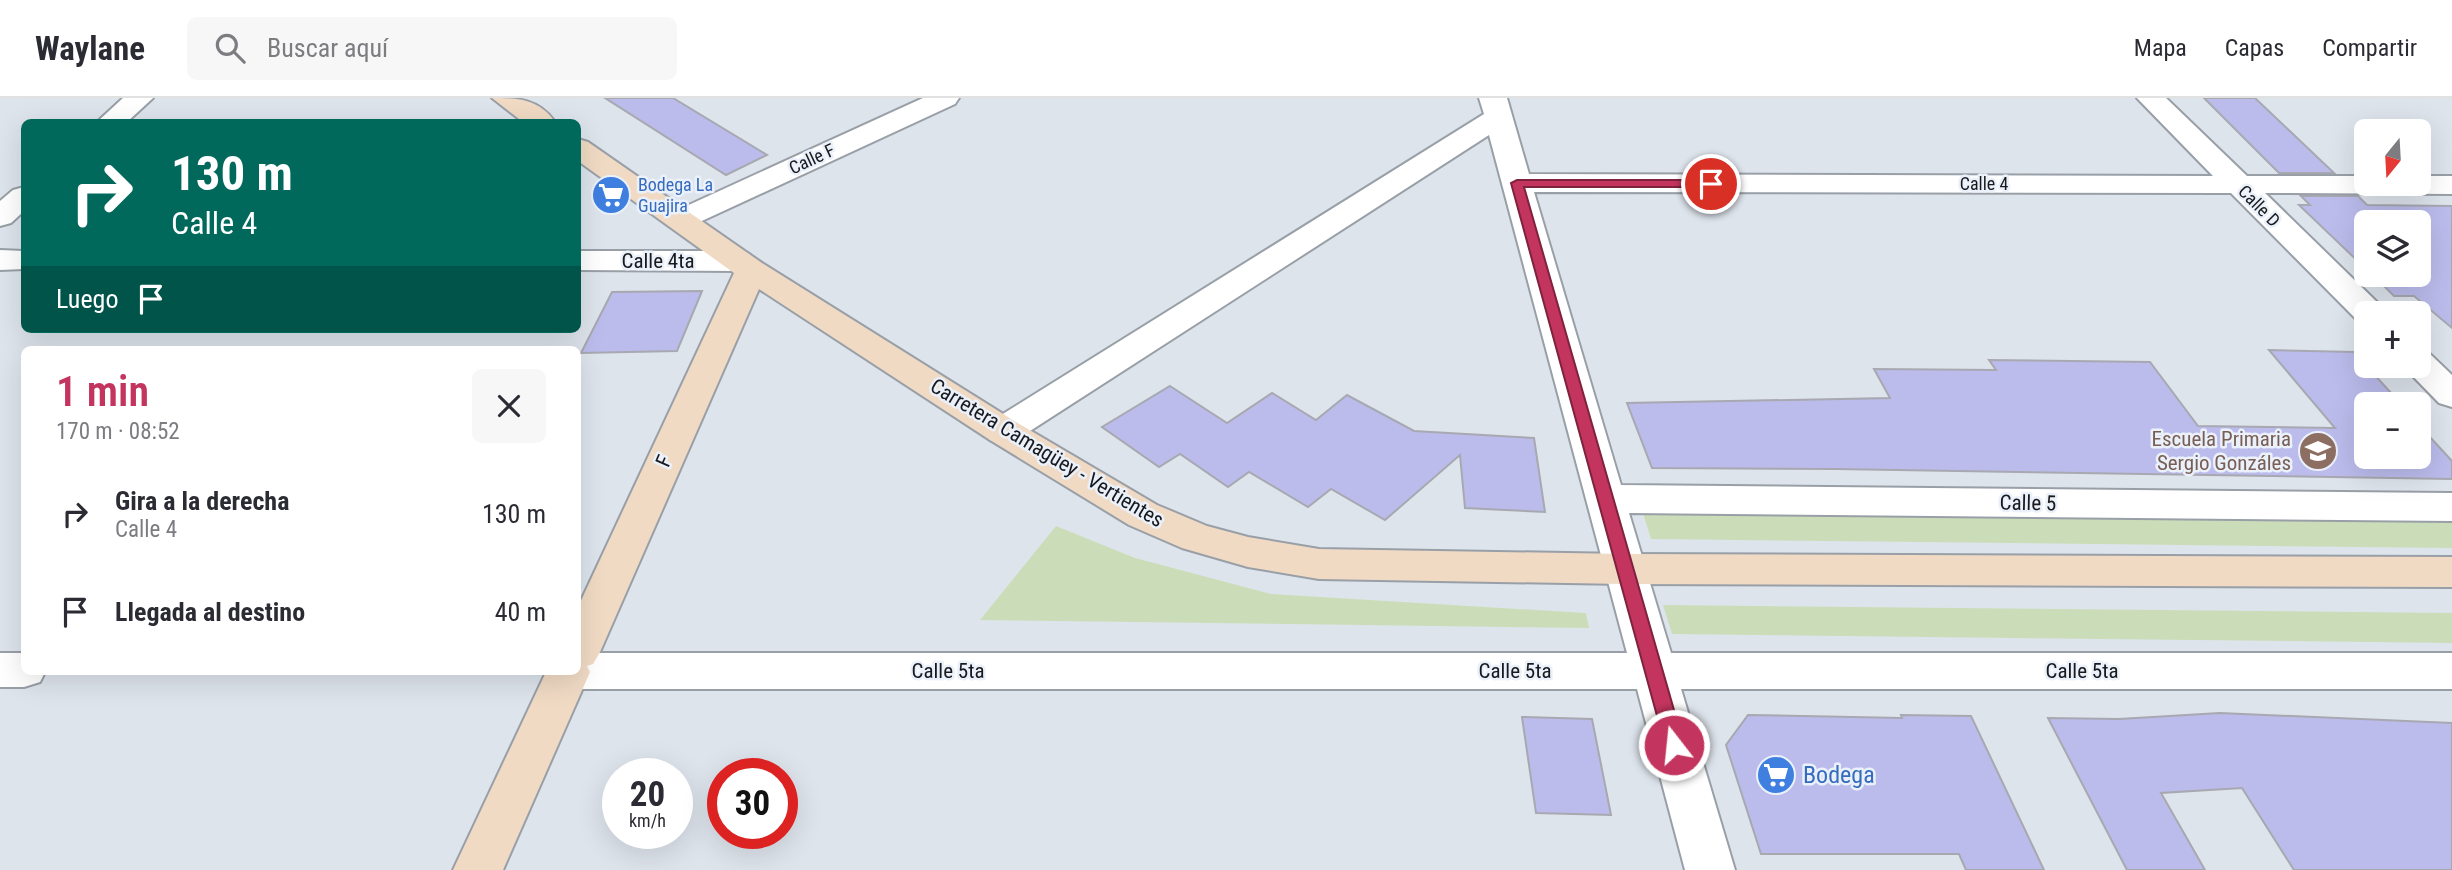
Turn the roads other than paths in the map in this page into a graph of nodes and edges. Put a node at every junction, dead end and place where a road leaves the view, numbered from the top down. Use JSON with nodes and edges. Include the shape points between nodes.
{"nodes":[{"id":1,"x":139,"y":98,"type":"edge"},
{"id":2,"x":506,"y":98,"type":"edge"},
{"id":3,"x":945,"y":98,"type":"edge"},
{"id":4,"x":2151,"y":98,"type":"edge"},
{"id":5,"x":1496,"y":107,"type":"edge"},
{"id":6,"x":114,"y":119,"type":"edge"},
{"id":7,"x":537,"y":119,"type":"edge"},
{"id":8,"x":581,"y":150,"type":"edge"},
{"id":9,"x":1517,"y":183,"type":"junction"},
{"id":10,"x":2238,"y":185,"type":"junction"},
{"id":11,"x":2452,"y":185,"type":"edge"},
{"id":12,"x":21,"y":199,"type":"edge"},
{"id":13,"x":0,"y":217,"type":"edge"},
{"id":14,"x":680,"y":220,"type":"junction"},
{"id":15,"x":0,"y":260,"type":"edge"},
{"id":16,"x":21,"y":260,"type":"edge"},
{"id":17,"x":581,"y":261,"type":"edge"},
{"id":18,"x":744,"y":265,"type":"junction"},
{"id":19,"x":2356,"y":301,"type":"edge"},
{"id":20,"x":2431,"y":375,"type":"edge"},
{"id":21,"x":2452,"y":395,"type":"edge"},
{"id":22,"x":1003,"y":431,"type":"junction"},
{"id":23,"x":1604,"y":499,"type":"junction"},
{"id":24,"x":2452,"y":507,"type":"edge"},
{"id":25,"x":1624,"y":569,"type":"junction"},
{"id":26,"x":2452,"y":572,"type":"edge"},
{"id":27,"x":581,"y":645,"type":"edge"},
{"id":28,"x":0,"y":670,"type":"edge"},
{"id":29,"x":21,"y":670,"type":"edge"},
{"id":30,"x":1653,"y":670,"type":"junction"},
{"id":31,"x":581,"y":671,"type":"edge"},
{"id":32,"x":2452,"y":671,"type":"edge"},
{"id":33,"x":567,"y":675,"type":"edge"},
{"id":34,"x":478,"y":870,"type":"edge"},
{"id":35,"x":1710,"y":870,"type":"edge"}],
"edges":[{"from":1,"to":6,"type":"street"},
{"from":2,"to":7,"type":"main road"},
{"from":3,"to":14,"type":"street","name":"Calle F"},
{"from":4,"to":10,"type":"street","name":"Calle D"},
{"from":5,"to":9,"type":"street"},
{"from":5,"to":22,"type":"street"},
{"from":8,"to":14,"type":"main road","name":"Carretera Camagüey - Vertientes"},
{"from":9,"to":10,"type":"street","name":"Calle 4"},
{"from":9,"to":23,"type":"street"},
{"from":10,"to":11,"type":"street","name":"Calle 4"},
{"from":10,"to":19,"type":"street","name":"Calle D"},
{"from":12,"to":13,"type":"street"},
{"from":14,"to":18,"type":"main road","name":"Carretera Camagüey - Vertientes"},
{"from":15,"to":16,"type":"street"},
{"from":17,"to":18,"type":"street","name":"Calle 4ta"},
{"from":18,"to":22,"type":"main road","name":"Carretera Camagüey - Vertientes"},
{"from":18,"to":27,"type":"main road","name":"F"},
{"from":20,"to":21,"type":"street"},
{"from":22,"to":25,"type":"main road","name":"Carretera Camagüey - Vertientes","via":[[1143,515],[1196,538],[1248,552],[1319,564]]},
{"from":23,"to":24,"type":"street","name":"Calle 5"},
{"from":23,"to":25,"type":"street"},
{"from":25,"to":26,"type":"main road"},
{"from":25,"to":30,"type":"street"},
{"from":28,"to":29,"type":"street"},
{"from":30,"to":31,"type":"street","name":"Calle 5ta"},
{"from":30,"to":32,"type":"street","name":"Calle 5ta"},
{"from":30,"to":35,"type":"street"},
{"from":33,"to":34,"type":"main road"}]}
